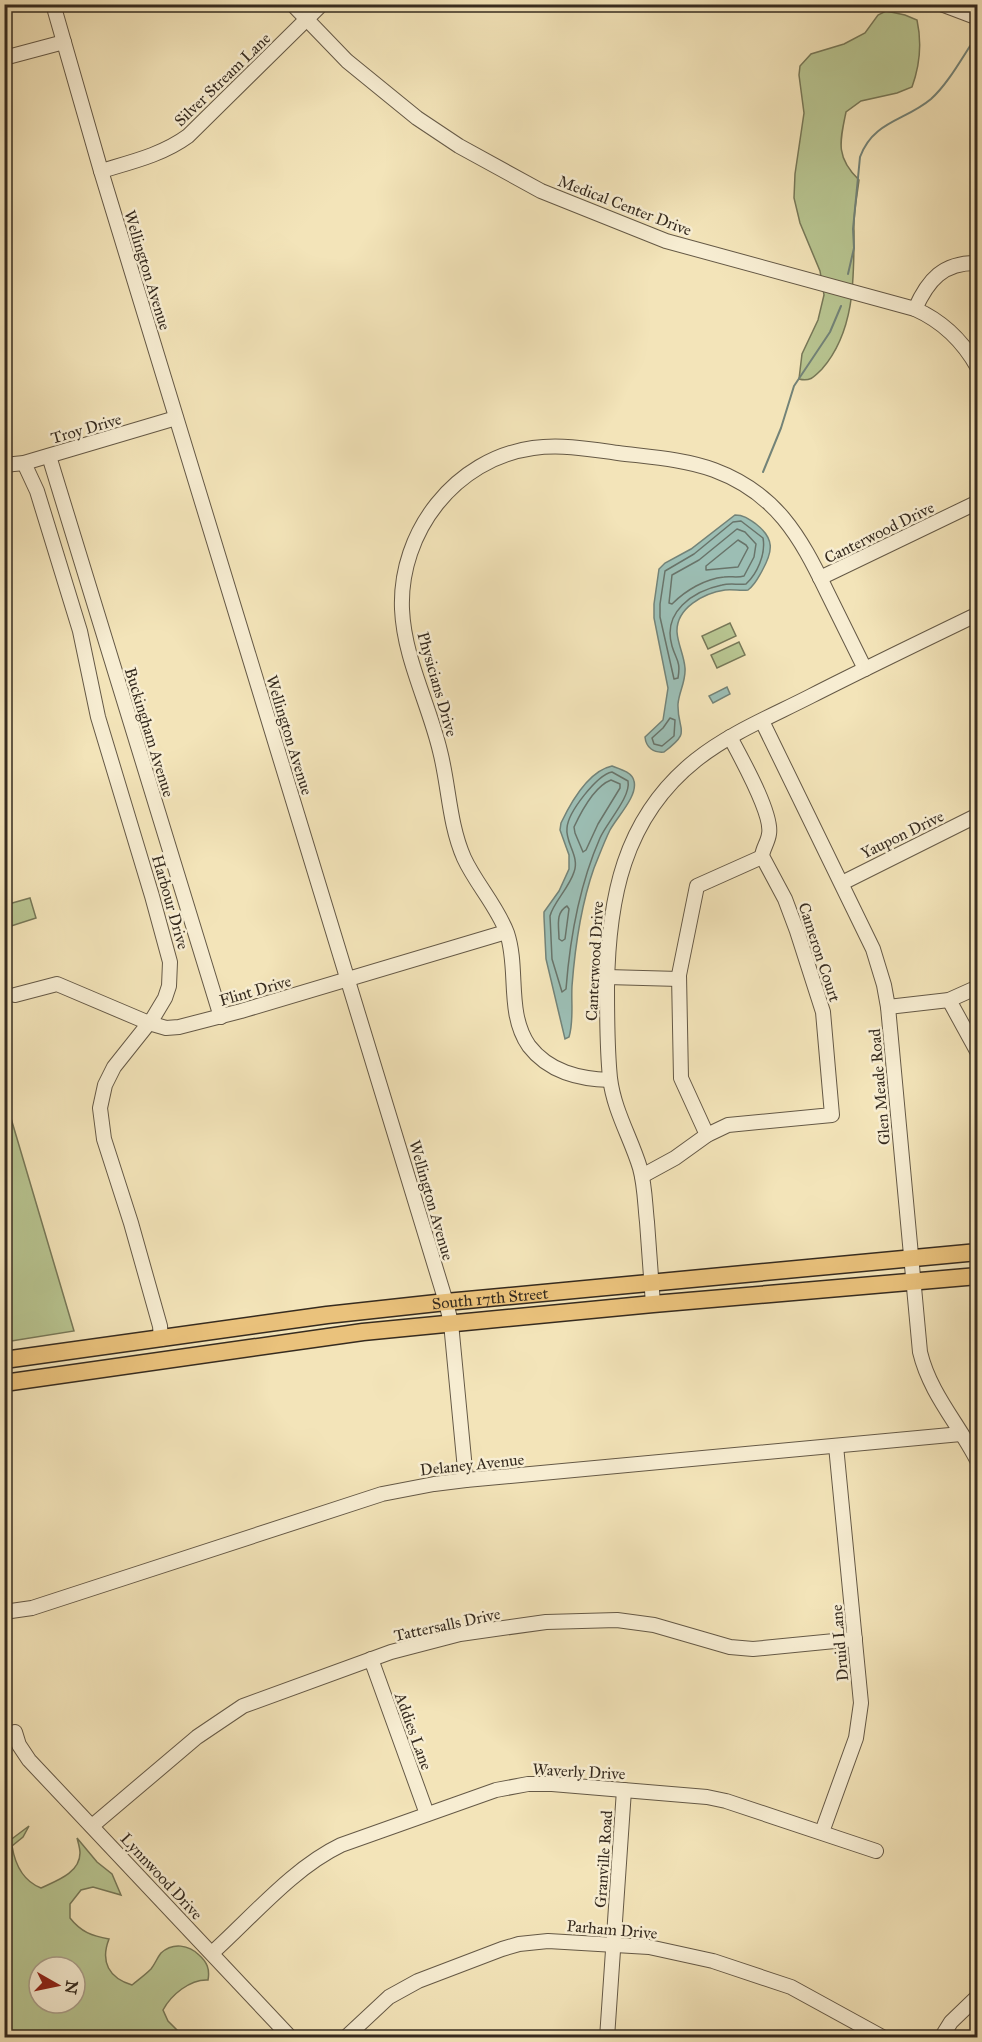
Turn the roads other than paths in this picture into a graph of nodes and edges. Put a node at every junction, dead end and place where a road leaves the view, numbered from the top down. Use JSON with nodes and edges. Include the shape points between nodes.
{"nodes":[{"id":1,"x":53,"y":4,"type":"edge"},
{"id":2,"x":292,"y":4,"type":"edge"},
{"id":3,"x":322,"y":4,"type":"edge"},
{"id":4,"x":940,"y":4,"type":"edge"},
{"id":5,"x":978,"y":18,"type":"edge"},
{"id":6,"x":306,"y":20,"type":"junction"},
{"id":7,"x":64,"y":42,"type":"junction"},
{"id":8,"x":4,"y":58,"type":"edge"},
{"id":9,"x":100,"y":171,"type":"junction"},
{"id":10,"x":978,"y":262,"type":"edge"},
{"id":11,"x":915,"y":309,"type":"junction"},
{"id":12,"x":978,"y":368,"type":"edge"},
{"id":13,"x":176,"y":418,"type":"junction"},
{"id":14,"x":49,"y":456,"type":"junction"},
{"id":15,"x":24,"y":463,"type":"junction"},
{"id":16,"x":4,"y":465,"type":"edge"},
{"id":17,"x":978,"y":502,"type":"edge"},
{"id":18,"x":820,"y":579,"type":"junction"},
{"id":19,"x":978,"y":614,"type":"edge"},
{"id":20,"x":865,"y":669,"type":"junction"},
{"id":21,"x":762,"y":720,"type":"junction"},
{"id":22,"x":730,"y":737,"type":"junction"},
{"id":23,"x":978,"y":816,"type":"edge"},
{"id":24,"x":762,"y":857,"type":"junction"},
{"id":25,"x":842,"y":883,"type":"junction"},
{"id":26,"x":506,"y":932,"type":"junction"},
{"id":27,"x":607,"y":977,"type":"junction"},
{"id":28,"x":679,"y":979,"type":"junction"},
{"id":29,"x":348,"y":980,"type":"junction"},
{"id":30,"x":978,"y":987,"type":"edge"},
{"id":31,"x":15,"y":995,"type":"dead end"},
{"id":32,"x":949,"y":1000,"type":"junction"},
{"id":33,"x":888,"y":1007,"type":"junction"},
{"id":34,"x":221,"y":1017,"type":"junction"},
{"id":35,"x":149,"y":1023,"type":"junction"},
{"id":36,"x":978,"y":1053,"type":"edge"},
{"id":37,"x":610,"y":1080,"type":"junction"},
{"id":38,"x":707,"y":1135,"type":"junction"},
{"id":39,"x":642,"y":1176,"type":"junction"},
{"id":40,"x":978,"y":1252,"type":"edge"},
{"id":41,"x":913,"y":1259,"type":"junction"},
{"id":42,"x":978,"y":1276,"type":"edge"},
{"id":43,"x":915,"y":1281,"type":"junction"},
{"id":44,"x":651,"y":1283,"type":"junction"},
{"id":45,"x":446,"y":1302,"type":"junction"},
{"id":46,"x":653,"y":1304,"type":"junction"},
{"id":47,"x":451,"y":1323,"type":"junction"},
{"id":48,"x":161,"y":1339,"type":"junction"},
{"id":49,"x":4,"y":1360,"type":"edge"},
{"id":50,"x":4,"y":1383,"type":"edge"},
{"id":51,"x":961,"y":1434,"type":"junction"},
{"id":52,"x":836,"y":1446,"type":"junction"},
{"id":53,"x":978,"y":1462,"type":"edge"},
{"id":54,"x":466,"y":1480,"type":"junction"},
{"id":55,"x":4,"y":1612,"type":"edge"},
{"id":56,"x":855,"y":1640,"type":"junction"},
{"id":57,"x":370,"y":1659,"type":"junction"},
{"id":58,"x":15,"y":1732,"type":"dead end"},
{"id":59,"x":624,"y":1790,"type":"junction"},
{"id":60,"x":427,"y":1814,"type":"junction"},
{"id":61,"x":92,"y":1826,"type":"junction"},
{"id":62,"x":822,"y":1832,"type":"junction"},
{"id":63,"x":876,"y":1851,"type":"dead end"},
{"id":64,"x":613,"y":1944,"type":"junction"},
{"id":65,"x":212,"y":1953,"type":"junction"},
{"id":66,"x":978,"y":1996,"type":"edge"},
{"id":67,"x":291,"y":2037,"type":"edge"},
{"id":68,"x":345,"y":2037,"type":"edge"},
{"id":69,"x":607,"y":2037,"type":"edge"},
{"id":70,"x":884,"y":2037,"type":"edge"},
{"id":71,"x":941,"y":2037,"type":"edge"}],
"edges":[{"from":1,"to":7,"type":"street","name":"Wellington Avenue"},
{"from":2,"to":6,"type":"street","name":"Medical Center Drive"},
{"from":3,"to":6,"type":"street","name":"Silver Stream Lane"},
{"from":4,"to":5,"type":"street"},
{"from":6,"to":9,"type":"street","name":"Silver Stream Lane","via":[[181,141],[156,154]]},
{"from":6,"to":11,"type":"street","name":"Medical Center Drive","via":[[365,77],[417,118],[541,191],[666,241]]},
{"from":7,"to":8,"type":"street"},
{"from":7,"to":9,"type":"street","name":"Wellington Avenue"},
{"from":9,"to":13,"type":"street","name":"Wellington Avenue"},
{"from":10,"to":11,"type":"street","via":[[938,273]]},
{"from":11,"to":12,"type":"street","name":"Medical Center Drive","via":[[951,332]]},
{"from":13,"to":14,"type":"street","name":"Troy Drive"},
{"from":13,"to":29,"type":"street","name":"Wellington Avenue"},
{"from":14,"to":15,"type":"street","name":"Troy Drive"},
{"from":14,"to":34,"type":"street","name":"Buckingham Avenue"},
{"from":15,"to":16,"type":"street","name":"Troy Drive"},
{"from":15,"to":35,"type":"street","name":"Harbour Drive","via":[[37,491],[80,631],[98,717],[170,962],[165,998]]},
{"from":17,"to":18,"type":"street","name":"Canterwood Drive"},
{"from":18,"to":20,"type":"street","name":"Canterwood Drive"},
{"from":18,"to":26,"type":"street","name":"Physicians Drive","via":[[800,538],[770,503],[745,484],[683,461],[575,447],[530,448],[473,470],[437,503],[410,555],[403,589],[404,628],[440,750],[459,845]]},
{"from":19,"to":20,"type":"street","name":"Canterwood Drive"},
{"from":20,"to":21,"type":"street","name":"Canterwood Drive"},
{"from":21,"to":22,"type":"street","name":"Canterwood Drive"},
{"from":21,"to":25,"type":"street","name":"Glen Meade Road"},
{"from":22,"to":24,"type":"street","via":[[769,824]]},
{"from":22,"to":27,"type":"street","name":"Canterwood Drive","via":[[678,777],[660,797],[634,839],[616,889]]},
{"from":23,"to":25,"type":"street","name":"Yaupon Drive"},
{"from":24,"to":28,"type":"street","via":[[697,886]]},
{"from":24,"to":38,"type":"street","name":"Cameron Court","via":[[785,899],[823,1012],[832,1114],[728,1125]]},
{"from":25,"to":33,"type":"street","name":"Glen Meade Road","via":[[873,949]]},
{"from":26,"to":29,"type":"street","name":"Flint Drive"},
{"from":26,"to":37,"type":"street","name":"Physicians Drive","via":[[516,1014],[529,1046],[544,1062],[564,1073]]},
{"from":27,"to":28,"type":"street"},
{"from":27,"to":37,"type":"street","name":"Canterwood Drive"},
{"from":28,"to":38,"type":"street","via":[[681,1078]]},
{"from":29,"to":34,"type":"street","name":"Flint Drive"},
{"from":29,"to":45,"type":"street","name":"Wellington Avenue"},
{"from":30,"to":32,"type":"street"},
{"from":31,"to":35,"type":"street","name":"Flint Drive","via":[[57,984]]},
{"from":32,"to":33,"type":"street"},
{"from":32,"to":36,"type":"street"},
{"from":33,"to":41,"type":"street","name":"Glen Meade Road"},
{"from":34,"to":35,"type":"street","name":"Flint Drive","via":[[179,1027]]},
{"from":35,"to":48,"type":"street","name":"Harbour Drive","via":[[114,1067],[102,1096],[100,1116]]},
{"from":37,"to":39,"type":"street","name":"Canterwood Drive"},
{"from":38,"to":39,"type":"street","name":"Cameron Court"},
{"from":39,"to":44,"type":"street","name":"Canterwood Drive"},
{"from":40,"to":41,"type":"main road","name":"South 17th Street"},
{"from":41,"to":43,"type":"street","name":"Glen Meade Road"},
{"from":41,"to":44,"type":"main road","name":"South 17th Street"},
{"from":42,"to":43,"type":"main road","name":"South 17th Street"},
{"from":43,"to":46,"type":"main road","name":"South 17th Street"},
{"from":43,"to":51,"type":"street","name":"Glen Meade Road","via":[[924,1369]]},
{"from":44,"to":45,"type":"main road","name":"South 17th Street"},
{"from":44,"to":46,"type":"street","name":"Canterwood Drive"},
{"from":45,"to":47,"type":"street","name":"Wellington Avenue"},
{"from":45,"to":48,"type":"main road","name":"South 17th Street"},
{"from":46,"to":47,"type":"main road","name":"South 17th Street"},
{"from":47,"to":50,"type":"main road","name":"South 17th Street"},
{"from":47,"to":54,"type":"street","name":"Wellington Avenue"},
{"from":48,"to":49,"type":"main road","name":"South 17th Street"},
{"from":51,"to":52,"type":"street","name":"Delaney Avenue"},
{"from":51,"to":53,"type":"street","name":"Glen Meade Road"},
{"from":52,"to":54,"type":"street","name":"Delaney Avenue"},
{"from":52,"to":56,"type":"street","name":"Druid Lane"},
{"from":54,"to":55,"type":"street","name":"Delaney Avenue","via":[[382,1494],[32,1608]]},
{"from":56,"to":57,"type":"street","name":"Tattersalls Drive","via":[[753,1649],[712,1643],[637,1622],[546,1622],[460,1634]]},
{"from":56,"to":62,"type":"street","name":"Druid Lane","via":[[860,1718]]},
{"from":57,"to":60,"type":"street","name":"Addies Lane"},
{"from":57,"to":61,"type":"street","name":"Tattersalls Drive","via":[[256,1700],[227,1715]]},
{"from":58,"to":61,"type":"street","name":"Lynnwood Drive","via":[[29,1760]]},
{"from":59,"to":60,"type":"street","name":"Waverly Drive","via":[[552,1784],[512,1786]]},
{"from":59,"to":62,"type":"street","name":"Waverly Drive","via":[[707,1797]]},
{"from":59,"to":64,"type":"street","name":"Granville Road"},
{"from":60,"to":65,"type":"street","name":"Waverly Drive","via":[[341,1845],[312,1861]]},
{"from":61,"to":65,"type":"street","name":"Lynnwood Drive"},
{"from":62,"to":63,"type":"street","name":"Waverly Drive"},
{"from":64,"to":68,"type":"street","name":"Parham Drive","via":[[548,1941],[502,1949],[399,1990]]},
{"from":64,"to":69,"type":"street","name":"Granville Road"},
{"from":64,"to":70,"type":"street","name":"Parham Drive","via":[[685,1953],[776,1981]]},
{"from":65,"to":67,"type":"street","name":"Lynnwood Drive"},
{"from":66,"to":71,"type":"street"}]}
